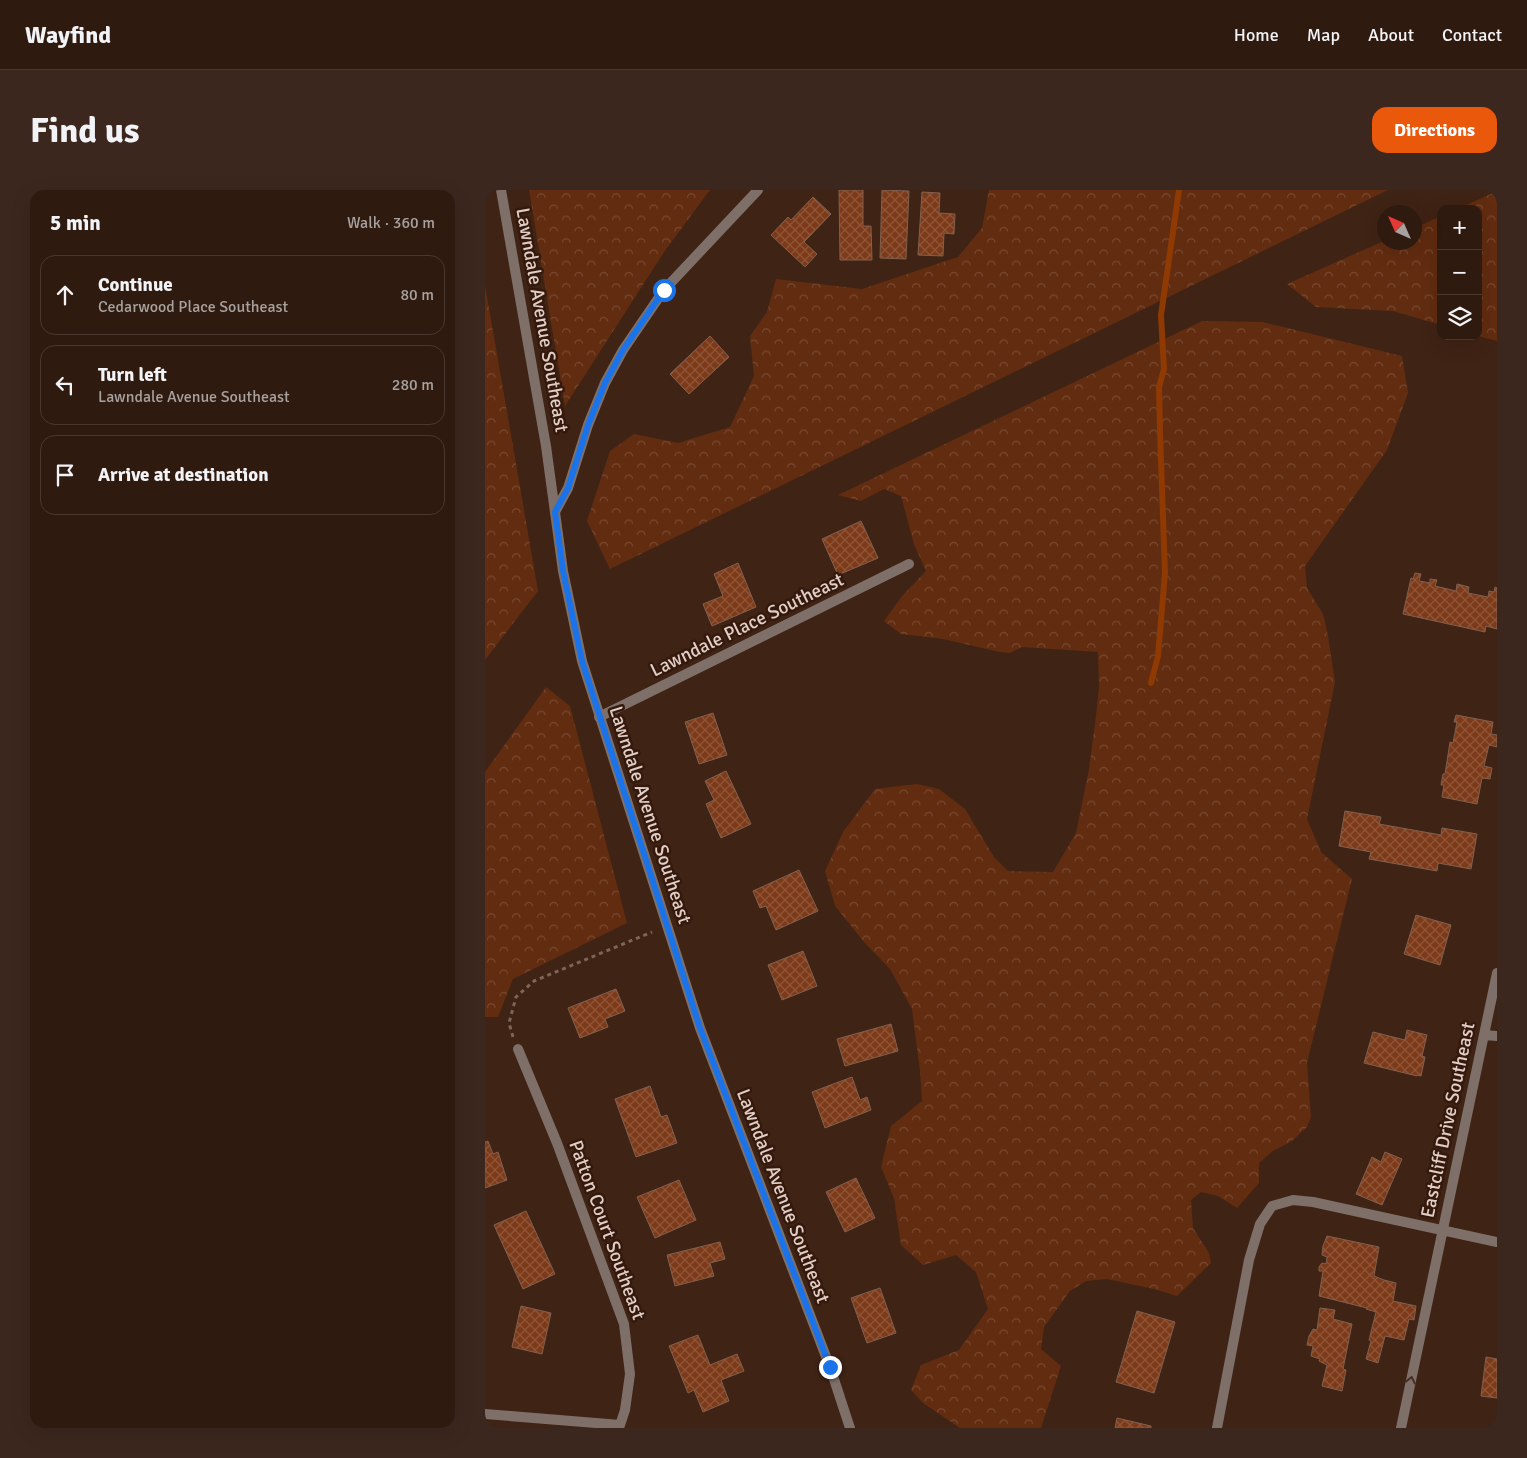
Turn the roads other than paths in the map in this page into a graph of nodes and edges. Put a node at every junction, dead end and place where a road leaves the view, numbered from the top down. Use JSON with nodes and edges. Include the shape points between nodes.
{"nodes":[{"id":1,"x":501,"y":190,"type":"edge"},
{"id":2,"x":758,"y":190,"type":"edge"},
{"id":3,"x":555,"y":512,"type":"junction"},
{"id":4,"x":909,"y":564,"type":"dead end"},
{"id":5,"x":599,"y":717,"type":"junction"},
{"id":6,"x":1497,"y":973,"type":"edge"},
{"id":7,"x":1484,"y":1035,"type":"junction"},
{"id":8,"x":1497,"y":1036,"type":"edge"},
{"id":9,"x":518,"y":1049,"type":"road end"},
{"id":10,"x":1443,"y":1230,"type":"junction"},
{"id":11,"x":1497,"y":1242,"type":"edge"},
{"id":12,"x":485,"y":1414,"type":"edge"},
{"id":13,"x":620,"y":1427,"type":"edge"},
{"id":14,"x":850,"y":1428,"type":"edge"},
{"id":15,"x":1217,"y":1428,"type":"edge"},
{"id":16,"x":1401,"y":1428,"type":"edge"}],
"edges":[{"from":1,"to":3,"type":"street","name":"Lawndale Avenue Southeast"},
{"from":2,"to":3,"type":"street","via":[[664,290],[623,350],[605,383],[568,488]]},
{"from":3,"to":5,"type":"street","name":"Lawndale Avenue Southeast","via":[[580,652]]},
{"from":4,"to":5,"type":"street","name":"Lawndale Place Southeast"},
{"from":5,"to":14,"type":"street","name":"Lawndale Avenue Southeast","via":[[700,1028],[830,1367]]},
{"from":6,"to":7,"type":"street","name":"Eastcliff Drive Southeast"},
{"from":7,"to":8,"type":"street"},
{"from":7,"to":10,"type":"street","name":"Eastcliff Drive Southeast"},
{"from":9,"to":13,"type":"street","name":"Patton Court Southeast","via":[[557,1143],[624,1324],[630,1374]]},
{"from":10,"to":11,"type":"street"},
{"from":10,"to":15,"type":"street","name":"Eastcliff Drive Southeast","via":[[1313,1202],[1293,1200],[1272,1206],[1260,1224],[1249,1260]]},
{"from":16,"to":10,"type":"street","one_way":true},
{"from":12,"to":13,"type":"street"}]}
